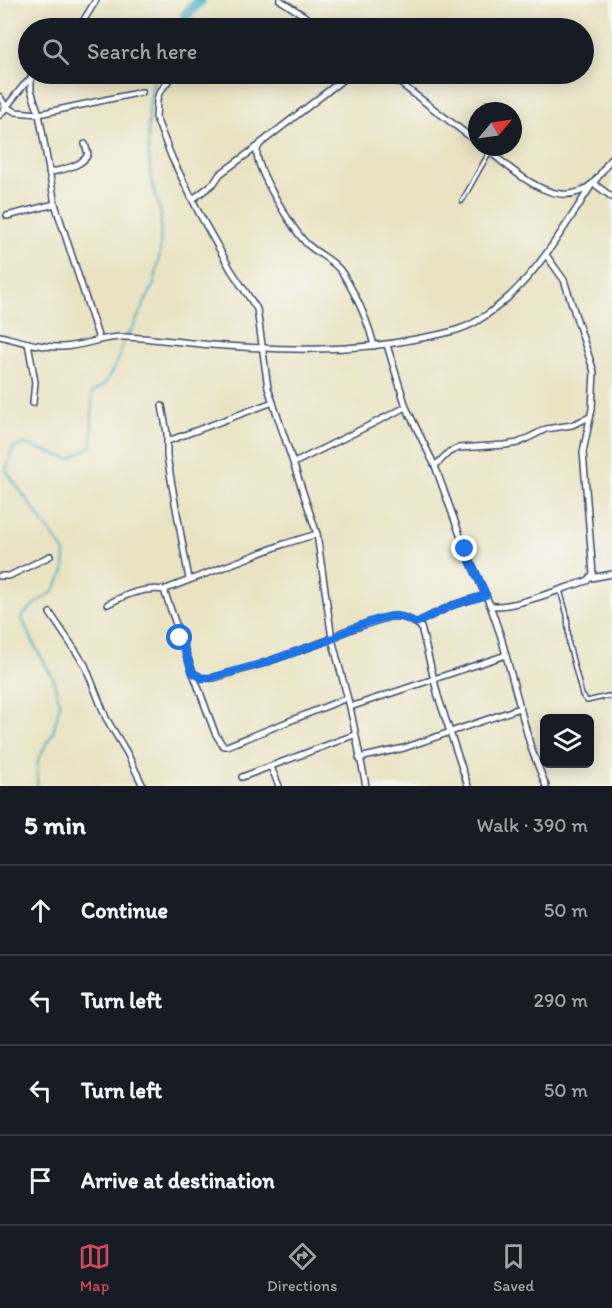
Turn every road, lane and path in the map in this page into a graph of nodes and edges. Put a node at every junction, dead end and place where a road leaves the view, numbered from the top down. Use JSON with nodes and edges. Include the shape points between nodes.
{"nodes":[{"id":1,"x":96,"y":0,"type":"edge"},
{"id":2,"x":280,"y":0,"type":"edge"},
{"id":3,"x":85,"y":18,"type":"edge"},
{"id":4,"x":308,"y":18,"type":"edge"},
{"id":5,"x":27,"y":84,"type":"edge"},
{"id":6,"x":32,"y":84,"type":"edge"},
{"id":7,"x":166,"y":84,"type":"edge"},
{"id":8,"x":337,"y":84,"type":"edge"},
{"id":9,"x":401,"y":84,"type":"edge"},
{"id":10,"x":142,"y":92,"type":"dead end"},
{"id":11,"x":0,"y":97,"type":"edge"},
{"id":12,"x":6,"y":107,"type":"junction"},
{"id":13,"x":39,"y":114,"type":"junction"},
{"id":14,"x":0,"y":115,"type":"edge"},
{"id":15,"x":468,"y":135,"type":"edge"},
{"id":16,"x":85,"y":144,"type":"dead end"},
{"id":17,"x":257,"y":147,"type":"junction"},
{"id":18,"x":486,"y":156,"type":"edge"},
{"id":19,"x":496,"y":156,"type":"edge"},
{"id":20,"x":612,"y":156,"type":"edge"},
{"id":21,"x":50,"y":173,"type":"junction"},
{"id":22,"x":593,"y":183,"type":"junction"},
{"id":23,"x":612,"y":197,"type":"edge"},
{"id":24,"x":194,"y":199,"type":"junction"},
{"id":25,"x":462,"y":201,"type":"dead end"},
{"id":26,"x":56,"y":204,"type":"junction"},
{"id":27,"x":7,"y":216,"type":"dead end"},
{"id":28,"x":546,"y":255,"type":"junction"},
{"id":29,"x":0,"y":336,"type":"edge"},
{"id":30,"x":99,"y":339,"type":"junction"},
{"id":31,"x":28,"y":343,"type":"junction"},
{"id":32,"x":387,"y":345,"type":"junction"},
{"id":33,"x":374,"y":346,"type":"junction"},
{"id":34,"x":264,"y":348,"type":"junction"},
{"id":35,"x":273,"y":402,"type":"junction"},
{"id":36,"x":33,"y":403,"type":"dead end"},
{"id":37,"x":162,"y":406,"type":"dead end"},
{"id":38,"x":406,"y":407,"type":"junction"},
{"id":39,"x":590,"y":417,"type":"junction"},
{"id":40,"x":168,"y":441,"type":"junction"},
{"id":41,"x":294,"y":463,"type":"junction"},
{"id":42,"x":435,"y":466,"type":"junction"},
{"id":43,"x":317,"y":534,"type":"junction"},
{"id":44,"x":50,"y":556,"type":"dead end"},
{"id":45,"x":612,"y":574,"type":"edge"},
{"id":46,"x":0,"y":576,"type":"edge"},
{"id":47,"x":591,"y":578,"type":"junction"},
{"id":48,"x":189,"y":579,"type":"junction"},
{"id":49,"x":560,"y":588,"type":"junction"},
{"id":50,"x":165,"y":590,"type":"junction"},
{"id":51,"x":486,"y":595,"type":"junction"},
{"id":52,"x":108,"y":604,"type":"dead end"},
{"id":53,"x":490,"y":605,"type":"junction"},
{"id":54,"x":50,"y":613,"type":"dead end"},
{"id":55,"x":416,"y":623,"type":"junction"},
{"id":56,"x":332,"y":639,"type":"junction"},
{"id":57,"x":506,"y":656,"type":"junction"},
{"id":58,"x":193,"y":673,"type":"junction"},
{"id":59,"x":434,"y":679,"type":"junction"},
{"id":60,"x":612,"y":697,"type":"edge"},
{"id":61,"x":347,"y":698,"type":"junction"},
{"id":62,"x":350,"y":707,"type":"junction"},
{"id":63,"x":520,"y":708,"type":"junction"},
{"id":64,"x":450,"y":733,"type":"junction"},
{"id":65,"x":354,"y":735,"type":"junction"},
{"id":66,"x":360,"y":759,"type":"junction"},
{"id":67,"x":271,"y":767,"type":"junction"},
{"id":68,"x":242,"y":777,"type":"dead end"},
{"id":69,"x":143,"y":786,"type":"edge"},
{"id":70,"x":279,"y":786,"type":"edge"},
{"id":71,"x":366,"y":786,"type":"edge"},
{"id":72,"x":468,"y":786,"type":"edge"},
{"id":73,"x":546,"y":786,"type":"edge"}],
"edges":[{"from":1,"to":3,"type":"street"},
{"from":2,"to":4,"type":"street"},
{"from":5,"to":12,"type":"street"},
{"from":6,"to":13,"type":"street"},
{"from":7,"to":24,"type":"street","via":[[159,93],[156,118]]},
{"from":8,"to":17,"type":"street"},
{"from":9,"to":15,"type":"street"},
{"from":10,"to":13,"type":"street"},
{"from":11,"to":12,"type":"street"},
{"from":12,"to":13,"type":"street"},
{"from":12,"to":14,"type":"street"},
{"from":13,"to":21,"type":"street"},
{"from":16,"to":21,"type":"street","via":[[88,154],[84,160]]},
{"from":17,"to":24,"type":"street"},
{"from":17,"to":33,"type":"street","via":[[259,163],[281,208],[297,234],[343,274],[364,313]]},
{"from":18,"to":25,"type":"lane"},
{"from":19,"to":22,"type":"street","via":[[531,182],[557,194],[571,194]]},
{"from":20,"to":22,"type":"street"},
{"from":21,"to":26,"type":"street"},
{"from":22,"to":23,"type":"street"},
{"from":22,"to":28,"type":"street"},
{"from":24,"to":34,"type":"street","via":[[231,270],[255,304]]},
{"from":26,"to":27,"type":"street"},
{"from":26,"to":30,"type":"street"},
{"from":28,"to":32,"type":"street","via":[[477,322]]},
{"from":28,"to":39,"type":"street","via":[[562,276],[590,356],[594,384]]},
{"from":29,"to":31,"type":"street"},
{"from":30,"to":31,"type":"street","via":[[62,348]]},
{"from":30,"to":34,"type":"street","via":[[124,337]]},
{"from":31,"to":36,"type":"street","via":[[35,382]]},
{"from":32,"to":33,"type":"street"},
{"from":32,"to":38,"type":"street"},
{"from":33,"to":34,"type":"street"},
{"from":34,"to":35,"type":"street"},
{"from":35,"to":40,"type":"street"},
{"from":35,"to":41,"type":"street"},
{"from":37,"to":40,"type":"street"},
{"from":38,"to":41,"type":"street"},
{"from":38,"to":42,"type":"street"},
{"from":39,"to":42,"type":"street","via":[[546,429],[518,443],[458,448]]},
{"from":39,"to":47,"type":"street","via":[[583,465]]},
{"from":40,"to":48,"type":"street","via":[[167,456]]},
{"from":41,"to":43,"type":"street"},
{"from":42,"to":51,"type":"street"},
{"from":43,"to":48,"type":"street"},
{"from":43,"to":56,"type":"street"},
{"from":44,"to":46,"type":"street","via":[[9,576]]},
{"from":45,"to":47,"type":"street"},
{"from":47,"to":49,"type":"street"},
{"from":48,"to":50,"type":"street"},
{"from":49,"to":53,"type":"street","via":[[513,604]]},
{"from":49,"to":60,"type":"lane","via":[[582,695],[587,701]]},
{"from":50,"to":52,"type":"street","via":[[142,590]]},
{"from":50,"to":58,"type":"street"},
{"from":51,"to":53,"type":"street"},
{"from":51,"to":55,"type":"street"},
{"from":53,"to":57,"type":"street"},
{"from":54,"to":69,"type":"street","via":[[85,666],[106,718]]},
{"from":55,"to":56,"type":"street","via":[[394,616],[342,632]]},
{"from":55,"to":59,"type":"street","via":[[421,627]]},
{"from":56,"to":58,"type":"street","via":[[214,678]]},
{"from":56,"to":61,"type":"street"},
{"from":57,"to":59,"type":"street"},
{"from":57,"to":63,"type":"street"},
{"from":58,"to":61,"type":"street","via":[[223,746]]},
{"from":59,"to":62,"type":"street"},
{"from":59,"to":64,"type":"street"},
{"from":61,"to":62,"type":"street"},
{"from":62,"to":65,"type":"street"},
{"from":63,"to":64,"type":"street"},
{"from":63,"to":73,"type":"street"},
{"from":64,"to":66,"type":"street"},
{"from":64,"to":72,"type":"street"},
{"from":65,"to":66,"type":"street"},
{"from":65,"to":67,"type":"street"},
{"from":66,"to":71,"type":"street"},
{"from":67,"to":68,"type":"street"},
{"from":67,"to":70,"type":"street"}]}
